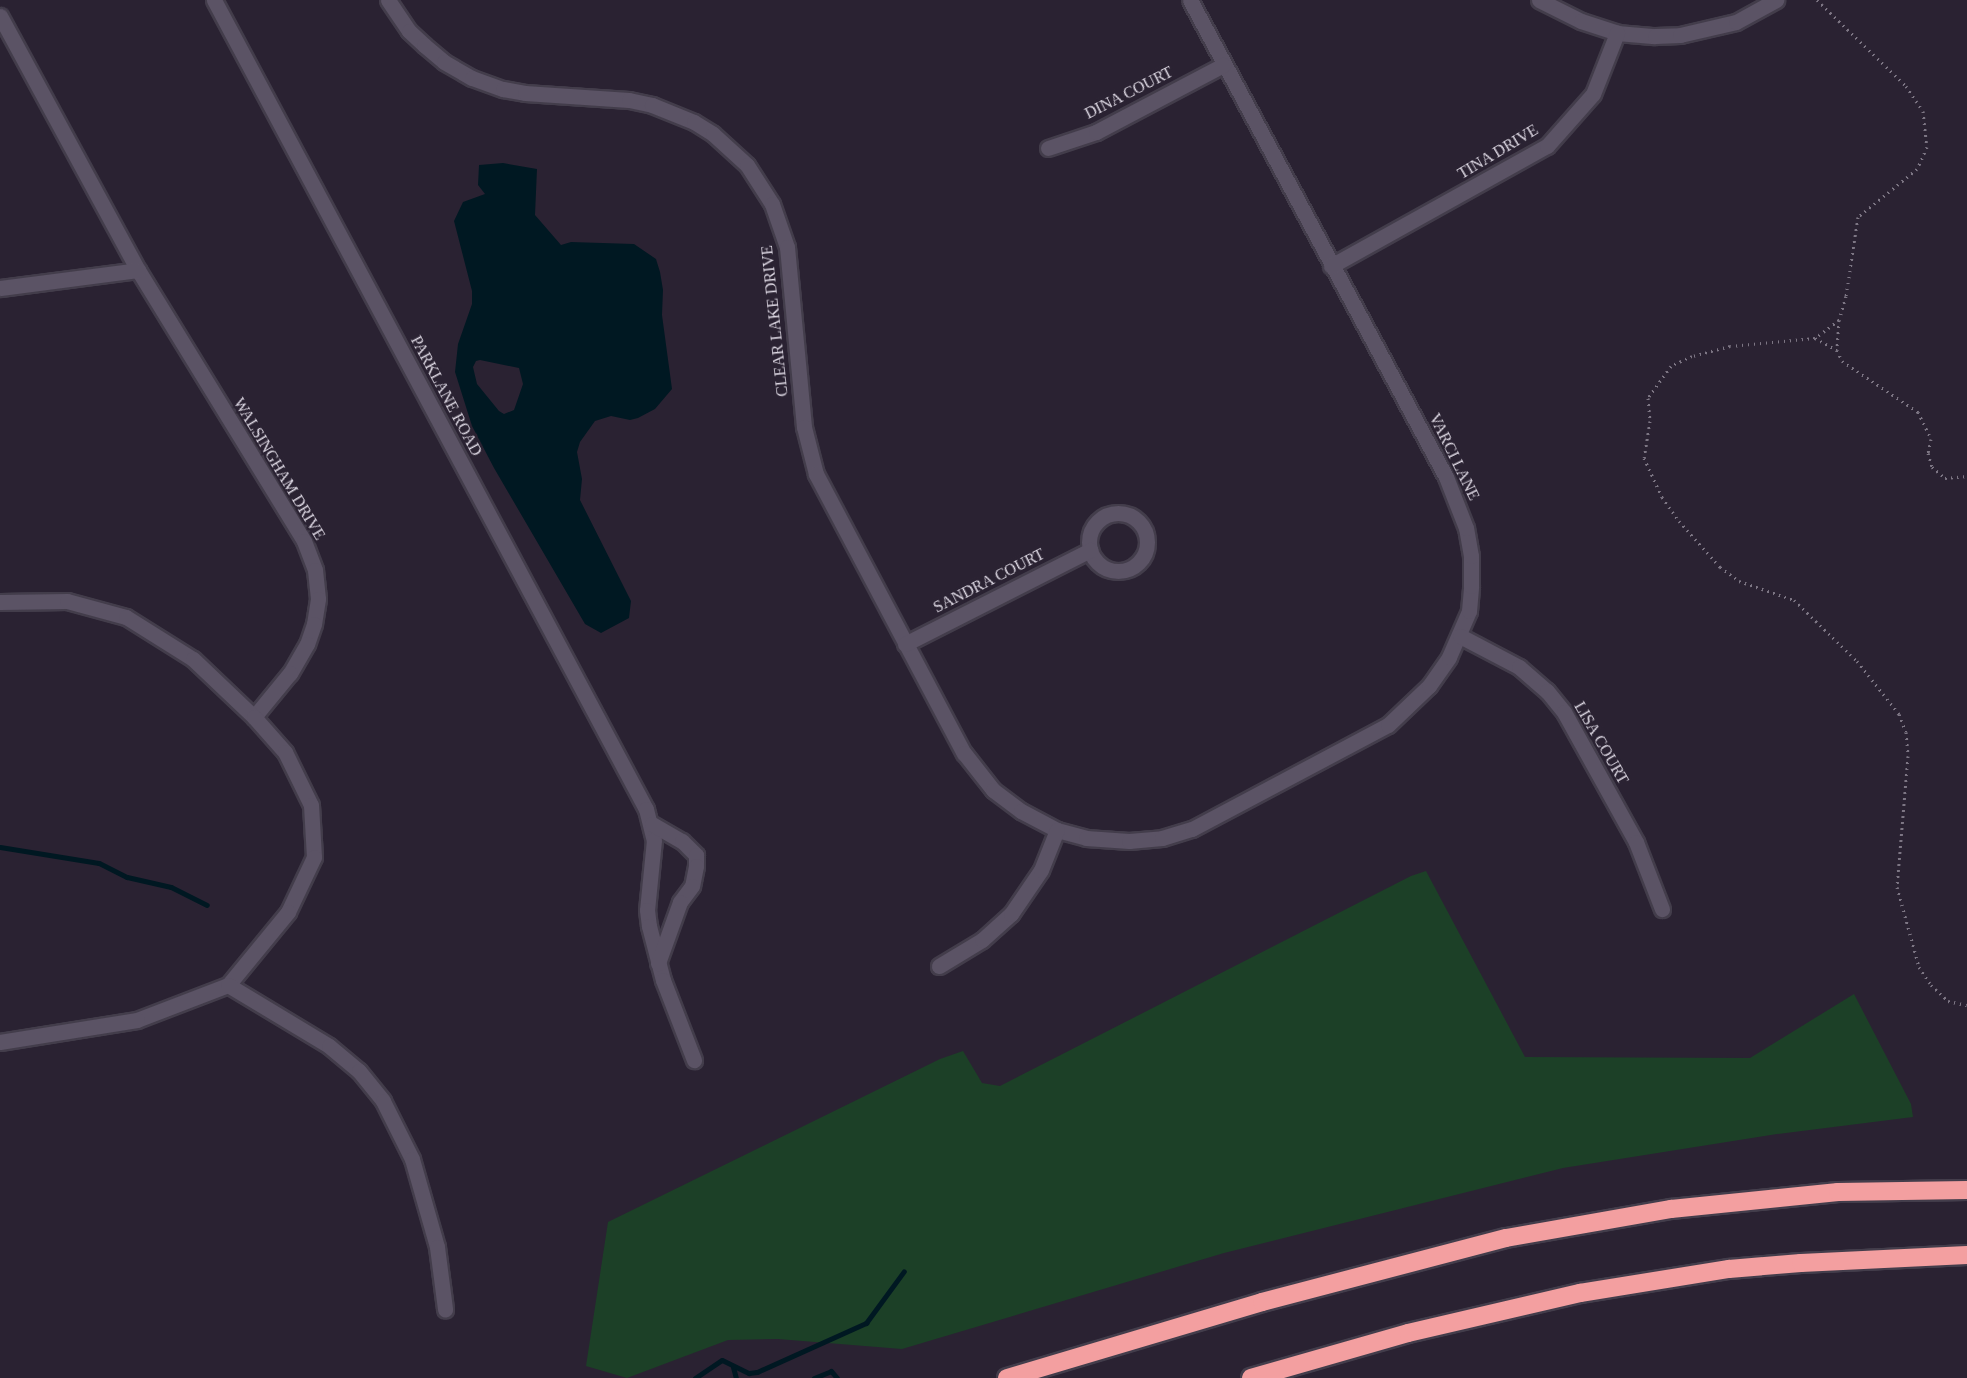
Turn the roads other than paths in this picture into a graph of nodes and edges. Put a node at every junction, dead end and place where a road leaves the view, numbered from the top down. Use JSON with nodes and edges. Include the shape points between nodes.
{"nodes":[{"id":1,"x":214,"y":0,"type":"edge"},
{"id":2,"x":388,"y":0,"type":"edge"},
{"id":3,"x":1190,"y":0,"type":"edge"},
{"id":4,"x":1539,"y":0,"type":"edge"},
{"id":5,"x":1776,"y":0,"type":"edge"},
{"id":6,"x":0,"y":16,"type":"edge"},
{"id":7,"x":1617,"y":33,"type":"junction"},
{"id":8,"x":1224,"y":65,"type":"junction"},
{"id":9,"x":1048,"y":148,"type":"dead end"},
{"id":10,"x":1331,"y":266,"type":"junction"},
{"id":11,"x":138,"y":270,"type":"junction"},
{"id":12,"x":0,"y":288,"type":"edge"},
{"id":13,"x":1090,"y":550,"type":"dead end"},
{"id":14,"x":0,"y":602,"type":"edge"},
{"id":15,"x":1460,"y":636,"type":"junction"},
{"id":16,"x":905,"y":644,"type":"junction"},
{"id":17,"x":254,"y":717,"type":"junction"},
{"id":18,"x":1042,"y":822,"type":"joint"},
{"id":19,"x":652,"y":824,"type":"junction"},
{"id":20,"x":1057,"y":830,"type":"junction"},
{"id":21,"x":1662,"y":909,"type":"dead end"},
{"id":22,"x":658,"y":963,"type":"junction"},
{"id":23,"x":939,"y":966,"type":"dead end"},
{"id":24,"x":228,"y":985,"type":"junction"},
{"id":25,"x":0,"y":1042,"type":"edge"},
{"id":26,"x":694,"y":1060,"type":"dead end"},
{"id":27,"x":1967,"y":1190,"type":"edge"},
{"id":28,"x":1967,"y":1255,"type":"edge"},
{"id":29,"x":445,"y":1309,"type":"dead end"},
{"id":30,"x":1007,"y":1378,"type":"edge"},
{"id":31,"x":1251,"y":1378,"type":"edge"}],
"edges":[{"from":1,"to":19,"type":"street","name":"PARKLANE ROAD"},
{"from":2,"to":16,"type":"street","name":"CLEAR LAKE DRIVE","via":[[424,45],[472,78],[525,93],[652,105],[704,128],[747,165],[772,204],[788,247],[802,411],[811,458]]},
{"from":3,"to":8,"type":"street","name":"VARCI LANE"},
{"from":4,"to":7,"type":"street","via":[[1565,15]]},
{"from":5,"to":7,"type":"street","via":[[1736,22],[1703,31],[1654,36]]},
{"from":6,"to":11,"type":"street","name":"WALSINGHAM DRIVE"},
{"from":7,"to":10,"type":"street","name":"TINA DRIVE","via":[[1593,94],[1547,146]]},
{"from":8,"to":9,"type":"street","name":"DINA COURT","via":[[1096,132]]},
{"from":8,"to":10,"type":"street","name":"VARCI LANE"},
{"from":10,"to":15,"type":"street","name":"VARCI LANE","via":[[1407,401],[1458,504],[1471,556],[1468,611]]},
{"from":11,"to":12,"type":"street"},
{"from":11,"to":17,"type":"street","name":"WALSINGHAM DRIVE","via":[[304,541],[315,570],[318,599],[307,644],[290,673]]},
{"from":13,"to":16,"type":"street","name":"SANDRA COURT"},
{"from":14,"to":17,"type":"street","via":[[67,601],[126,617],[193,659]]},
{"from":15,"to":20,"type":"street","name":"VARCI LANE","via":[[1429,686],[1388,725],[1192,829],[1162,838],[1130,841],[1086,838]]},
{"from":15,"to":21,"type":"street","name":"LISA COURT","via":[[1519,667],[1564,712],[1636,842]]},
{"from":16,"to":18,"type":"street","name":"CLEAR LAKE DRIVE","via":[[978,772],[1006,801]]},
{"from":17,"to":24,"type":"street","via":[[285,752],[311,805],[314,857],[288,912]]},
{"from":18,"to":20,"type":"street","name":"VARCI LANE"},
{"from":19,"to":22,"type":"street","via":[[647,910]]},
{"from":19,"to":22,"type":"street","via":[[682,841],[696,855],[692,886],[680,902]]},
{"from":20,"to":23,"type":"street","via":[[1041,870],[1011,914],[982,940]]},
{"from":22,"to":26,"type":"street"},
{"from":24,"to":25,"type":"street","via":[[137,1020]]},
{"from":24,"to":29,"type":"street","via":[[329,1046],[359,1071],[383,1101],[412,1159],[437,1247]]},
{"from":27,"to":30,"type":"highway","via":[[1838,1191],[1682,1207],[1506,1238],[1262,1302]]},
{"from":28,"to":31,"type":"highway","via":[[1729,1269],[1580,1293],[1408,1333]]}]}
